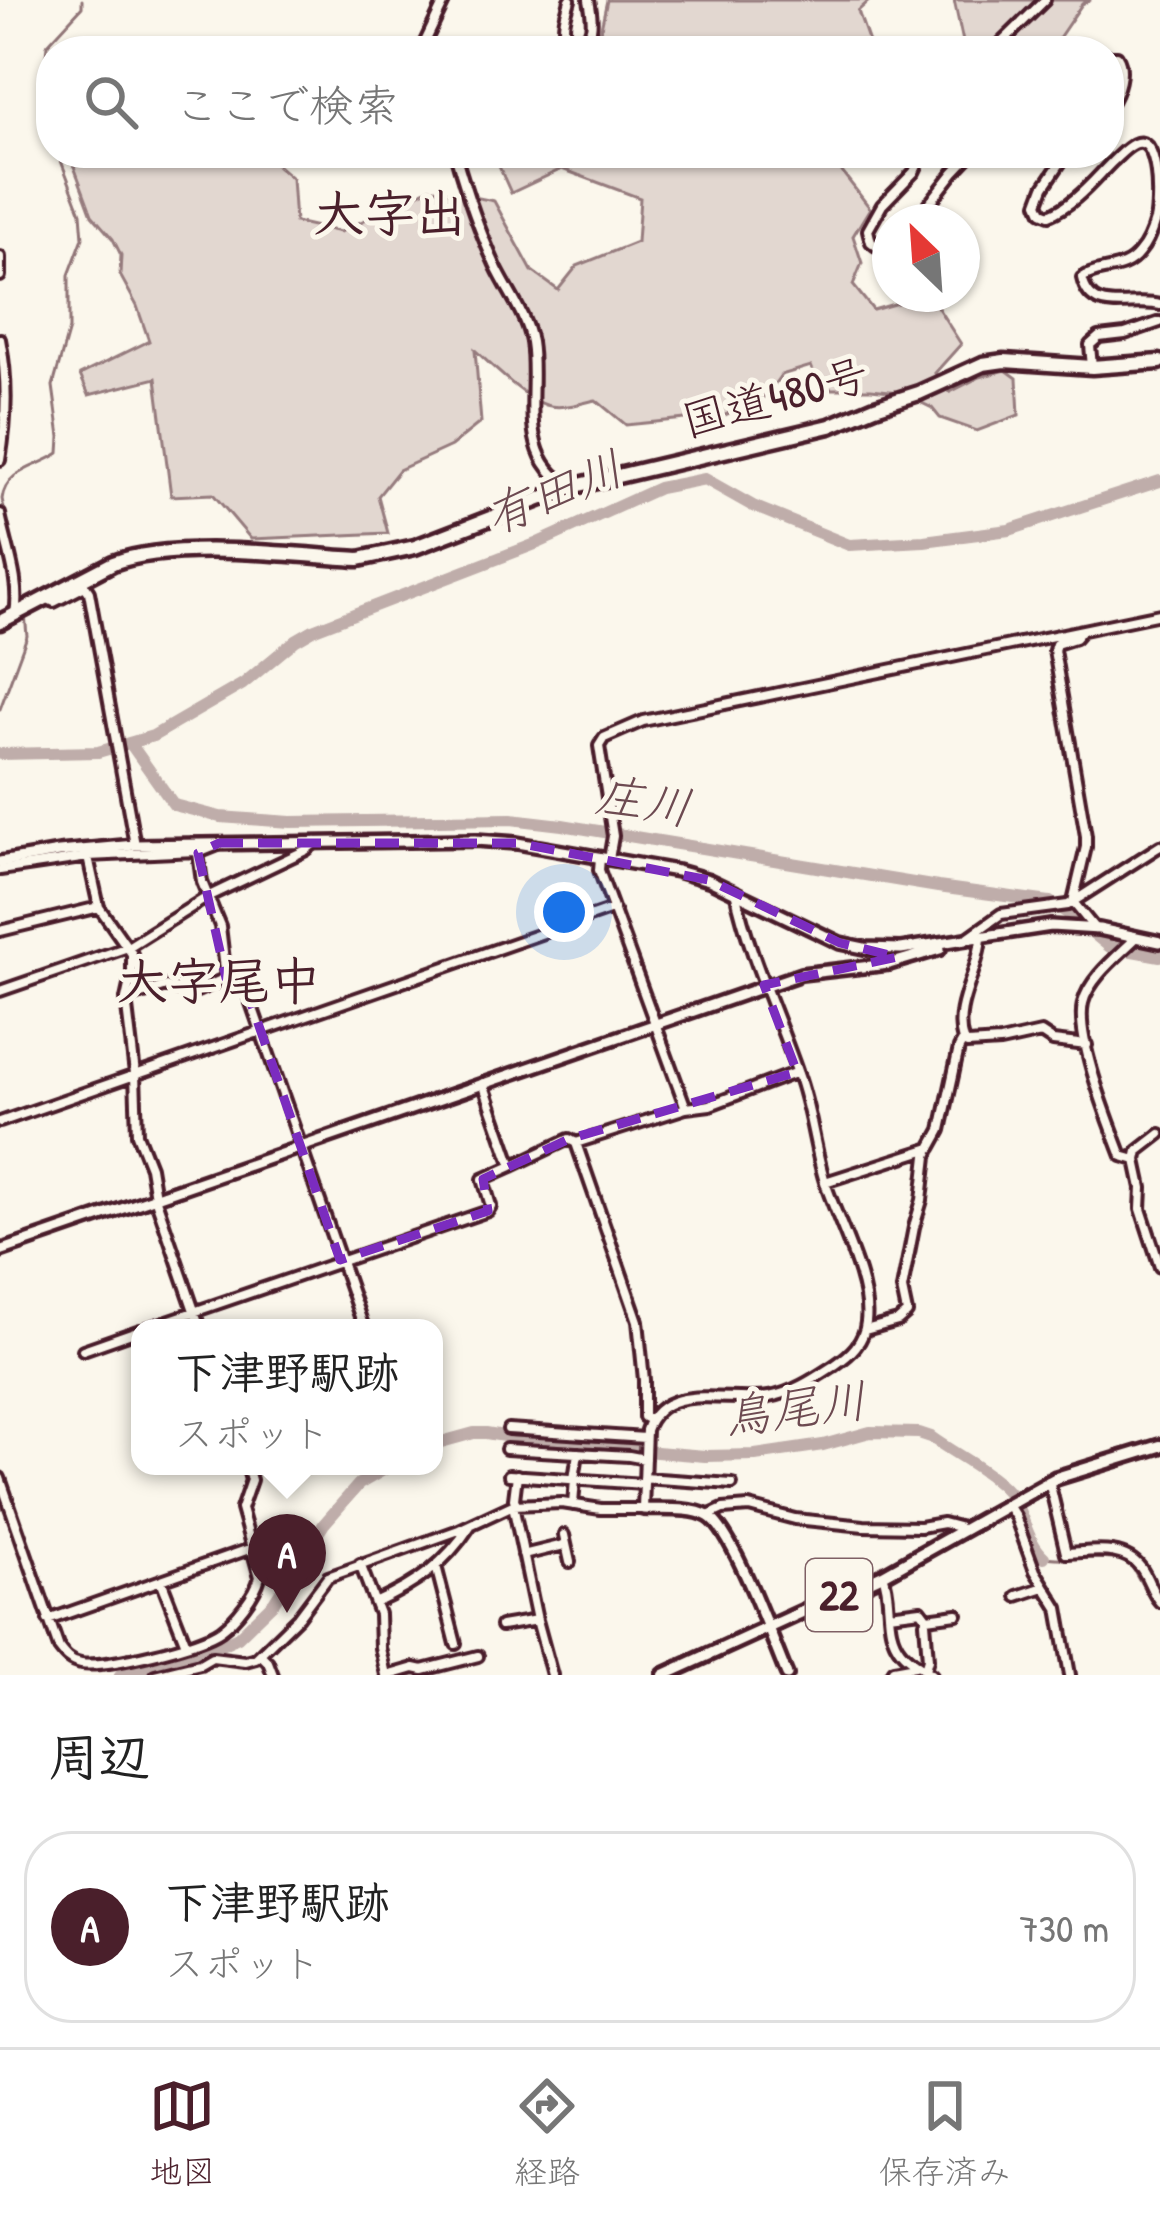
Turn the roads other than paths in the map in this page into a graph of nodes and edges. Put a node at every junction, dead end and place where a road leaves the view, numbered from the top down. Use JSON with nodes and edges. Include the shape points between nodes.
{"nodes":[{"id":1,"x":445,"y":0,"type":"edge"},
{"id":2,"x":570,"y":0,"type":"edge"},
{"id":3,"x":590,"y":0,"type":"edge"},
{"id":4,"x":1045,"y":0,"type":"edge"},
{"id":5,"x":428,"y":36,"type":"edge"},
{"id":6,"x":566,"y":36,"type":"edge"},
{"id":7,"x":589,"y":36,"type":"edge"},
{"id":8,"x":1008,"y":36,"type":"edge"},
{"id":9,"x":1124,"y":150,"type":"edge"},
{"id":10,"x":460,"y":168,"type":"edge"},
{"id":11,"x":916,"y":168,"type":"edge"},
{"id":12,"x":958,"y":168,"type":"edge"},
{"id":13,"x":1057,"y":168,"type":"edge"},
{"id":14,"x":1106,"y":168,"type":"edge"},
{"id":15,"x":883,"y":204,"type":"edge"},
{"id":16,"x":929,"y":204,"type":"edge"},
{"id":17,"x":0,"y":257,"type":"edge"},
{"id":18,"x":0,"y":276,"type":"edge"},
{"id":19,"x":1160,"y":305,"type":"edge"},
{"id":20,"x":1160,"y":322,"type":"edge"},
{"id":21,"x":0,"y":339,"type":"edge"},
{"id":22,"x":1160,"y":362,"type":"edge"},
{"id":23,"x":1093,"y":367,"type":"junction"},
{"id":24,"x":3,"y":390,"type":"edge"},
{"id":25,"x":0,"y":460,"type":"edge"},
{"id":26,"x":572,"y":487,"type":"junction"},
{"id":27,"x":0,"y":514,"type":"edge"},
{"id":28,"x":46,"y":598,"type":"junction"},
{"id":29,"x":1160,"y":614,"type":"edge"},
{"id":30,"x":14,"y":616,"type":"junction"},
{"id":31,"x":0,"y":622,"type":"edge"},
{"id":32,"x":1082,"y":630,"type":"junction"},
{"id":33,"x":317,"y":841,"type":"junction"},
{"id":34,"x":135,"y":842,"type":"junction"},
{"id":35,"x":219,"y":843,"type":"junction"},
{"id":36,"x":1160,"y":846,"type":"edge"},
{"id":37,"x":59,"y":852,"type":"junction"},
{"id":38,"x":198,"y":854,"type":"junction"},
{"id":39,"x":88,"y":857,"type":"junction"},
{"id":40,"x":604,"y":858,"type":"junction"},
{"id":41,"x":0,"y":866,"type":"edge"},
{"id":42,"x":735,"y":891,"type":"junction"},
{"id":43,"x":208,"y":896,"type":"junction"},
{"id":44,"x":1073,"y":902,"type":"junction"},
{"id":45,"x":99,"y":908,"type":"junction"},
{"id":46,"x":612,"y":908,"type":"junction"},
{"id":47,"x":1095,"y":928,"type":"junction"},
{"id":48,"x":0,"y":931,"type":"edge"},
{"id":49,"x":981,"y":938,"type":"junction"},
{"id":50,"x":1136,"y":938,"type":"junction"},
{"id":51,"x":962,"y":941,"type":"junction"},
{"id":52,"x":1160,"y":942,"type":"edge"},
{"id":53,"x":128,"y":947,"type":"junction"},
{"id":54,"x":889,"y":949,"type":"junction"},
{"id":55,"x":889,"y":964,"type":"junction"},
{"id":56,"x":226,"y":978,"type":"junction"},
{"id":57,"x":764,"y":986,"type":"junction"},
{"id":58,"x":0,"y":991,"type":"edge"},
{"id":59,"x":126,"y":999,"type":"junction"},
{"id":60,"x":654,"y":1024,"type":"junction"},
{"id":61,"x":261,"y":1032,"type":"junction"},
{"id":62,"x":963,"y":1041,"type":"junction"},
{"id":63,"x":1087,"y":1045,"type":"junction"},
{"id":64,"x":797,"y":1072,"type":"junction"},
{"id":65,"x":134,"y":1074,"type":"junction"},
{"id":66,"x":483,"y":1083,"type":"junction"},
{"id":67,"x":686,"y":1108,"type":"junction"},
{"id":68,"x":0,"y":1122,"type":"edge"},
{"id":69,"x":1160,"y":1133,"type":"edge"},
{"id":70,"x":576,"y":1143,"type":"junction"},
{"id":71,"x":300,"y":1147,"type":"junction"},
{"id":72,"x":931,"y":1148,"type":"junction"},
{"id":73,"x":1136,"y":1160,"type":"junction"},
{"id":74,"x":512,"y":1166,"type":"junction"},
{"id":75,"x":825,"y":1182,"type":"junction"},
{"id":76,"x":155,"y":1197,"type":"junction"},
{"id":77,"x":1157,"y":1243,"type":"edge"},
{"id":78,"x":0,"y":1251,"type":"edge"},
{"id":79,"x":340,"y":1260,"type":"junction"},
{"id":80,"x":1160,"y":1267,"type":"edge"},
{"id":81,"x":195,"y":1312,"type":"junction"},
{"id":82,"x":174,"y":1319,"type":"edge"},
{"id":83,"x":197,"y":1319,"type":"edge"},
{"id":84,"x":361,"y":1319,"type":"edge"},
{"id":85,"x":865,"y":1330,"type":"junction"},
{"id":86,"x":131,"y":1333,"type":"edge"},
{"id":87,"x":83,"y":1350,"type":"dead end"},
{"id":88,"x":650,"y":1420,"type":"junction"},
{"id":89,"x":508,"y":1430,"type":"dead end"},
{"id":90,"x":645,"y":1440,"type":"junction"},
{"id":91,"x":1160,"y":1446,"type":"edge"},
{"id":92,"x":506,"y":1449,"type":"dead end"},
{"id":93,"x":578,"y":1453,"type":"junction"},
{"id":94,"x":645,"y":1458,"type":"junction"},
{"id":95,"x":249,"y":1475,"type":"edge"},
{"id":96,"x":0,"y":1478,"type":"edge"},
{"id":97,"x":575,"y":1479,"type":"junction"},
{"id":98,"x":644,"y":1481,"type":"junction"},
{"id":99,"x":1049,"y":1481,"type":"junction"},
{"id":100,"x":732,"y":1484,"type":"dead end"},
{"id":101,"x":514,"y":1504,"type":"junction"},
{"id":102,"x":1007,"y":1504,"type":"junction"},
{"id":103,"x":573,"y":1505,"type":"junction"},
{"id":104,"x":643,"y":1509,"type":"junction"},
{"id":105,"x":708,"y":1516,"type":"junction"},
{"id":106,"x":472,"y":1524,"type":"junction"},
{"id":107,"x":961,"y":1531,"type":"junction"},
{"id":108,"x":252,"y":1548,"type":"junction"},
{"id":109,"x":524,"y":1556,"type":"junction"},
{"id":110,"x":570,"y":1562,"type":"dead end"},
{"id":111,"x":360,"y":1564,"type":"junction"},
{"id":112,"x":436,"y":1565,"type":"junction"},
{"id":113,"x":883,"y":1575,"type":"junction"},
{"id":114,"x":161,"y":1580,"type":"junction"},
{"id":115,"x":1044,"y":1587,"type":"junction"},
{"id":116,"x":1017,"y":1596,"type":"dead end"},
{"id":117,"x":1160,"y":1602,"type":"edge"},
{"id":118,"x":375,"y":1603,"type":"junction"},
{"id":119,"x":890,"y":1614,"type":"junction"},
{"id":120,"x":957,"y":1614,"type":"dead end"},
{"id":121,"x":927,"y":1618,"type":"junction"},
{"id":122,"x":48,"y":1619,"type":"junction"},
{"id":123,"x":537,"y":1620,"type":"junction"},
{"id":124,"x":501,"y":1626,"type":"dead end"},
{"id":125,"x":768,"y":1627,"type":"junction"},
{"id":126,"x":204,"y":1640,"type":"junction"},
{"id":127,"x":186,"y":1644,"type":"junction"},
{"id":128,"x":456,"y":1644,"type":"dead end"},
{"id":129,"x":261,"y":1655,"type":"junction"},
{"id":130,"x":212,"y":1656,"type":"junction"},
{"id":131,"x":478,"y":1656,"type":"dead end"},
{"id":132,"x":200,"y":1664,"type":"junction"},
{"id":133,"x":925,"y":1670,"type":"edge"},
{"id":134,"x":436,"y":1671,"type":"edge"},
{"id":135,"x":155,"y":1675,"type":"edge"},
{"id":136,"x":189,"y":1675,"type":"edge"},
{"id":137,"x":273,"y":1675,"type":"edge"},
{"id":138,"x":388,"y":1675,"type":"edge"},
{"id":139,"x":552,"y":1675,"type":"edge"},
{"id":140,"x":664,"y":1675,"type":"edge"},
{"id":141,"x":787,"y":1675,"type":"edge"},
{"id":142,"x":890,"y":1675,"type":"edge"},
{"id":143,"x":1070,"y":1675,"type":"edge"}],
"edges":[{"from":1,"to":5,"type":"street"},
{"from":2,"to":6,"type":"street"},
{"from":3,"to":7,"type":"street"},
{"from":4,"to":8,"type":"street"},
{"from":9,"to":19,"type":"street","via":[[1150,146],[1158,168],[1154,224],[1125,266],[1082,278],[1100,302]]},
{"from":10,"to":26,"type":"street","via":[[478,228],[528,329],[532,431],[554,478]]},
{"from":11,"to":15,"type":"street"},
{"from":12,"to":16,"type":"street"},
{"from":13,"to":14,"type":"street","via":[[1038,203],[1042,212],[1054,214]]},
{"from":17,"to":18,"type":"street"},
{"from":20,"to":23,"type":"street","via":[[1099,337],[1090,345]]},
{"from":21,"to":24,"type":"street"},
{"from":22,"to":23,"type":"highway","name":"国道480号"},
{"from":23,"to":26,"type":"highway","name":"国道480号","via":[[983,364],[830,426]]},
{"from":24,"to":25,"type":"street"},
{"from":26,"to":28,"type":"highway","name":"国道480号","via":[[383,555],[131,556]]},
{"from":27,"to":30,"type":"street"},
{"from":28,"to":30,"type":"highway","name":"国道480号"},
{"from":28,"to":34,"type":"street","via":[[85,586],[88,592]]},
{"from":29,"to":32,"type":"street"},
{"from":30,"to":31,"type":"highway","name":"国道480号"},
{"from":32,"to":40,"type":"street","via":[[643,721],[604,738],[613,836]]},
{"from":32,"to":44,"type":"street","via":[[1054,650],[1086,836]]},
{"from":33,"to":35,"type":"street"},
{"from":33,"to":40,"type":"street","via":[[475,840]]},
{"from":33,"to":43,"type":"street"},
{"from":34,"to":35,"type":"street"},
{"from":34,"to":37,"type":"street"},
{"from":35,"to":38,"type":"street"},
{"from":36,"to":44,"type":"street"},
{"from":37,"to":39,"type":"street"},
{"from":37,"to":41,"type":"street"},
{"from":38,"to":39,"type":"street"},
{"from":38,"to":43,"type":"street"},
{"from":39,"to":41,"type":"street"},
{"from":39,"to":45,"type":"street"},
{"from":40,"to":42,"type":"street"},
{"from":40,"to":46,"type":"street","via":[[599,870]]},
{"from":42,"to":54,"type":"street","via":[[840,943]]},
{"from":42,"to":57,"type":"street"},
{"from":43,"to":53,"type":"street"},
{"from":43,"to":56,"type":"street"},
{"from":44,"to":47,"type":"street"},
{"from":44,"to":51,"type":"street","via":[[1001,914]]},
{"from":45,"to":48,"type":"street"},
{"from":45,"to":53,"type":"street"},
{"from":46,"to":60,"type":"street"},
{"from":46,"to":61,"type":"street"},
{"from":47,"to":49,"type":"street"},
{"from":47,"to":50,"type":"street"},
{"from":49,"to":51,"type":"street"},
{"from":49,"to":62,"type":"street","via":[[961,1010]]},
{"from":50,"to":52,"type":"street"},
{"from":50,"to":63,"type":"street","via":[[1089,989]]},
{"from":51,"to":54,"type":"street"},
{"from":51,"to":55,"type":"street"},
{"from":53,"to":58,"type":"street"},
{"from":53,"to":59,"type":"street"},
{"from":54,"to":55,"type":"street","via":[[898,957]]},
{"from":55,"to":57,"type":"street"},
{"from":56,"to":59,"type":"street","via":[[197,991],[166,986]]},
{"from":56,"to":61,"type":"street","via":[[241,974]]},
{"from":57,"to":60,"type":"street"},
{"from":57,"to":64,"type":"street"},
{"from":59,"to":65,"type":"street"},
{"from":60,"to":66,"type":"street"},
{"from":60,"to":67,"type":"street"},
{"from":61,"to":65,"type":"street"},
{"from":61,"to":71,"type":"street"},
{"from":62,"to":63,"type":"street","via":[[1042,1033]]},
{"from":62,"to":72,"type":"street"},
{"from":63,"to":73,"type":"street","via":[[1122,1156]]},
{"from":64,"to":67,"type":"street"},
{"from":64,"to":75,"type":"street"},
{"from":65,"to":68,"type":"street"},
{"from":65,"to":76,"type":"street","via":[[137,1134]]},
{"from":66,"to":71,"type":"street"},
{"from":66,"to":74,"type":"street"},
{"from":67,"to":70,"type":"street"},
{"from":69,"to":73,"type":"street"},
{"from":70,"to":74,"type":"street","via":[[569,1139]]},
{"from":70,"to":88,"type":"street","via":[[638,1321]]},
{"from":71,"to":76,"type":"street"},
{"from":71,"to":79,"type":"street"},
{"from":72,"to":75,"type":"street"},
{"from":72,"to":85,"type":"street","via":[[902,1289],[907,1312]]},
{"from":73,"to":77,"type":"street","via":[[1141,1209]]},
{"from":74,"to":79,"type":"street","via":[[483,1180],[488,1210]]},
{"from":75,"to":85,"type":"street","via":[[855,1263]]},
{"from":76,"to":78,"type":"street"},
{"from":76,"to":81,"type":"street"},
{"from":77,"to":80,"type":"street"},
{"from":79,"to":81,"type":"street"},
{"from":79,"to":84,"type":"street"},
{"from":81,"to":82,"type":"street"},
{"from":81,"to":83,"type":"street"},
{"from":85,"to":88,"type":"street","via":[[845,1358],[783,1394],[679,1400]]},
{"from":86,"to":87,"type":"street"},
{"from":88,"to":90,"type":"street"},
{"from":89,"to":90,"type":"street"},
{"from":90,"to":94,"type":"street"},
{"from":91,"to":99,"type":"main road","number":"22"},
{"from":92,"to":93,"type":"street"},
{"from":93,"to":94,"type":"street"},
{"from":93,"to":97,"type":"street"},
{"from":94,"to":98,"type":"street"},
{"from":95,"to":108,"type":"street","via":[[242,1508]]},
{"from":96,"to":122,"type":"street"},
{"from":97,"to":98,"type":"street"},
{"from":97,"to":101,"type":"street","via":[[513,1475]]},
{"from":97,"to":103,"type":"street"},
{"from":98,"to":100,"type":"street"},
{"from":98,"to":104,"type":"street"},
{"from":99,"to":102,"type":"main road","number":"22"},
{"from":99,"to":117,"type":"street","via":[[1066,1553],[1127,1556]]},
{"from":101,"to":103,"type":"street"},
{"from":101,"to":106,"type":"street"},
{"from":101,"to":109,"type":"street"},
{"from":102,"to":107,"type":"main road","number":"22"},
{"from":102,"to":115,"type":"street"},
{"from":103,"to":104,"type":"street"},
{"from":104,"to":105,"type":"street"},
{"from":105,"to":107,"type":"street","via":[[748,1508],[795,1520],[944,1523]]},
{"from":105,"to":125,"type":"street","via":[[726,1535]]},
{"from":106,"to":111,"type":"street"},
{"from":106,"to":112,"type":"street"},
{"from":107,"to":113,"type":"main road","number":"22"},
{"from":108,"to":114,"type":"street"},
{"from":108,"to":126,"type":"street","via":[[258,1585]]},
{"from":109,"to":110,"type":"street","via":[[564,1540]]},
{"from":109,"to":123,"type":"street"},
{"from":111,"to":118,"type":"street"},
{"from":111,"to":129,"type":"street","via":[[324,1580]]},
{"from":112,"to":118,"type":"street"},
{"from":112,"to":128,"type":"street"},
{"from":113,"to":119,"type":"street"},
{"from":113,"to":125,"type":"main road","number":"22"},
{"from":114,"to":122,"type":"street"},
{"from":114,"to":127,"type":"street"},
{"from":115,"to":116,"type":"street"},
{"from":115,"to":143,"type":"street","via":[[1060,1615]]},
{"from":118,"to":138,"type":"street"},
{"from":119,"to":121,"type":"street","via":[[918,1610]]},
{"from":119,"to":133,"type":"street","via":[[898,1648]]},
{"from":120,"to":121,"type":"street"},
{"from":121,"to":133,"type":"street"},
{"from":122,"to":127,"type":"street","via":[[76,1663]]},
{"from":123,"to":124,"type":"street"},
{"from":123,"to":139,"type":"street"},
{"from":125,"to":140,"type":"main road","number":"22"},
{"from":125,"to":141,"type":"street"},
{"from":126,"to":127,"type":"street"},
{"from":126,"to":130,"type":"street"},
{"from":129,"to":130,"type":"street"},
{"from":129,"to":137,"type":"street"},
{"from":130,"to":132,"type":"street"},
{"from":131,"to":134,"type":"street"},
{"from":132,"to":135,"type":"street"},
{"from":132,"to":136,"type":"street"},
{"from":133,"to":142,"type":"street"},
{"from":134,"to":138,"type":"street"}]}
